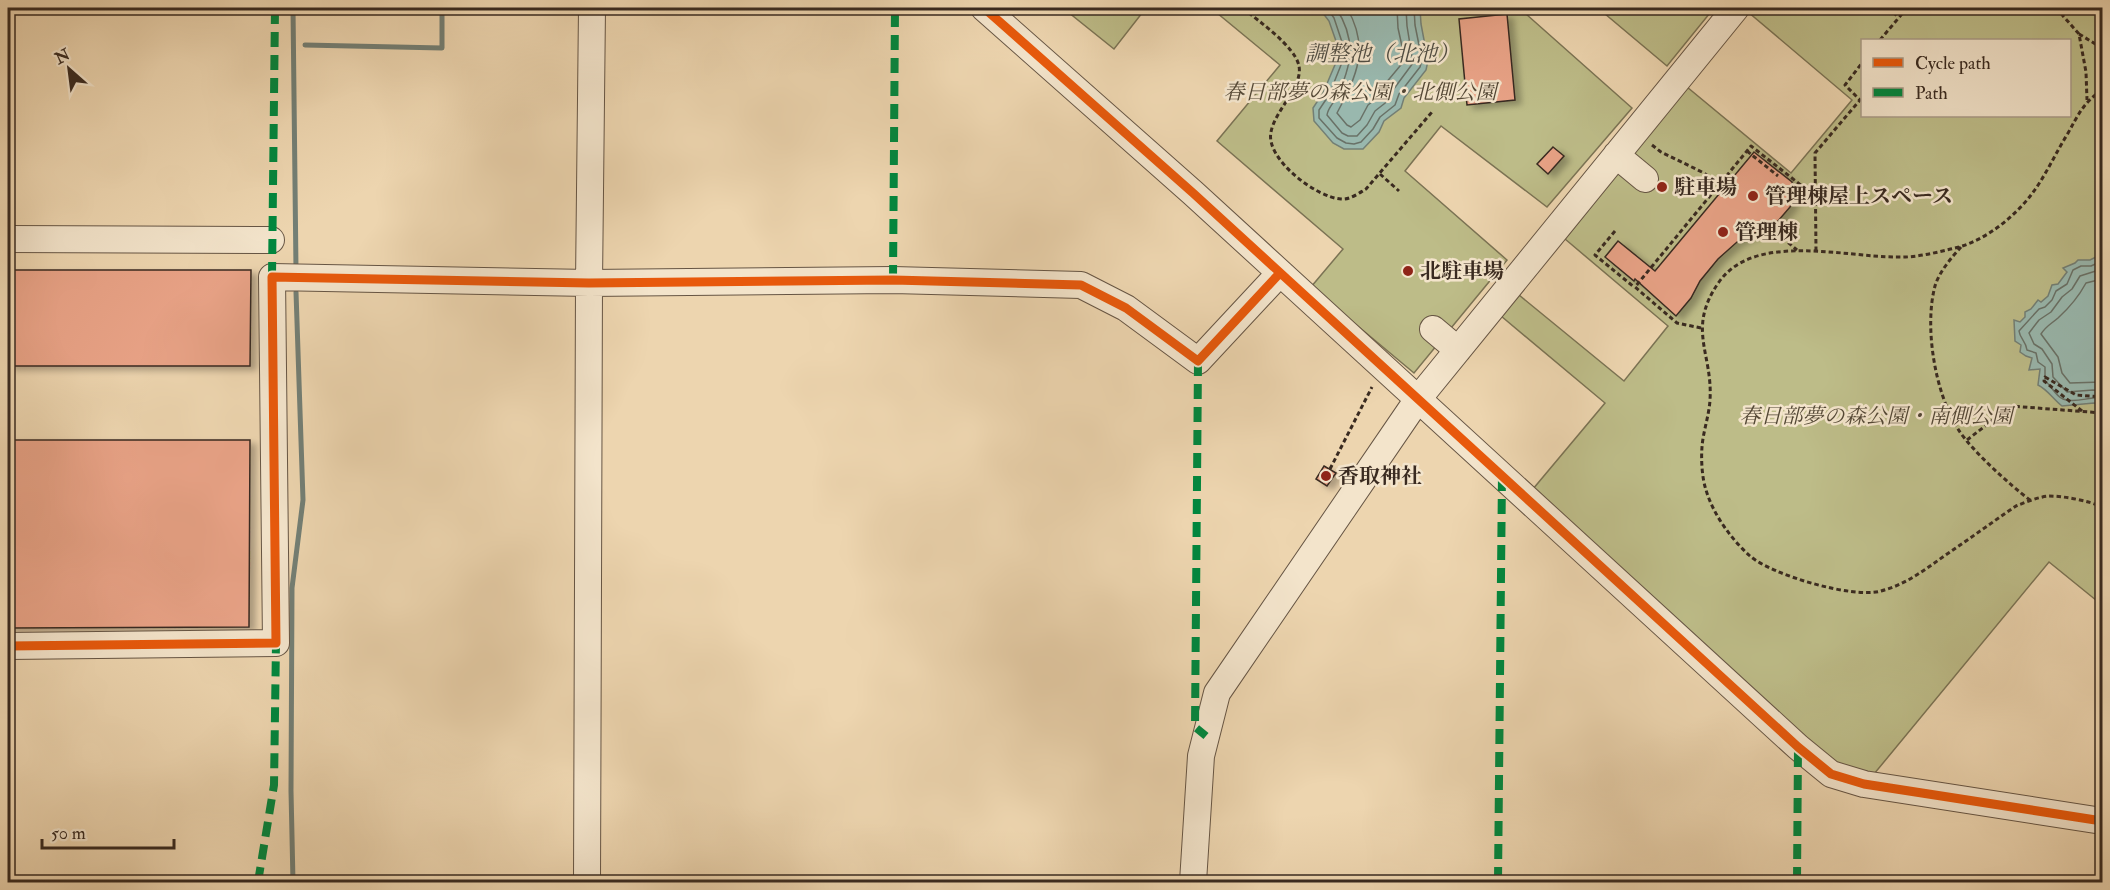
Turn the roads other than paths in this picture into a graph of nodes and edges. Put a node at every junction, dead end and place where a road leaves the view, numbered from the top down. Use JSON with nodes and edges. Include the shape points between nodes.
{"nodes":[{"id":1,"x":592,"y":8,"type":"edge"},
{"id":2,"x":984,"y":8,"type":"edge"},
{"id":3,"x":1736,"y":8,"type":"edge"},
{"id":4,"x":1616,"y":155,"type":"junction"},
{"id":5,"x":1645,"y":179,"type":"dead end"},
{"id":6,"x":8,"y":239,"type":"edge"},
{"id":7,"x":271,"y":240,"type":"dead end"},
{"id":8,"x":1279,"y":274,"type":"junction"},
{"id":9,"x":589,"y":283,"type":"junction"},
{"id":10,"x":1433,"y":330,"type":"dead end"},
{"id":11,"x":1458,"y":350,"type":"junction"},
{"id":12,"x":1418,"y":399,"type":"junction"},
{"id":13,"x":8,"y":646,"type":"edge"},
{"id":14,"x":2103,"y":821,"type":"edge"},
{"id":15,"x":587,"y":882,"type":"edge"},
{"id":16,"x":1193,"y":882,"type":"edge"}],
"edges":[{"from":1,"to":9,"type":"street"},
{"from":2,"to":8,"type":"street"},
{"from":3,"to":4,"type":"street"},
{"from":4,"to":5,"type":"street"},
{"from":4,"to":11,"type":"street"},
{"from":6,"to":7,"type":"street"},
{"from":8,"to":9,"type":"street","via":[[1198,361],[1126,308],[1081,285],[893,280]]},
{"from":8,"to":12,"type":"street"},
{"from":9,"to":13,"type":"street","via":[[272,277],[276,643]]},
{"from":9,"to":15,"type":"street"},
{"from":10,"to":11,"type":"street"},
{"from":11,"to":12,"type":"street"},
{"from":12,"to":14,"type":"street","via":[[1831,774],[1864,784]]},
{"from":12,"to":16,"type":"street","via":[[1217,693],[1201,756]]}]}
